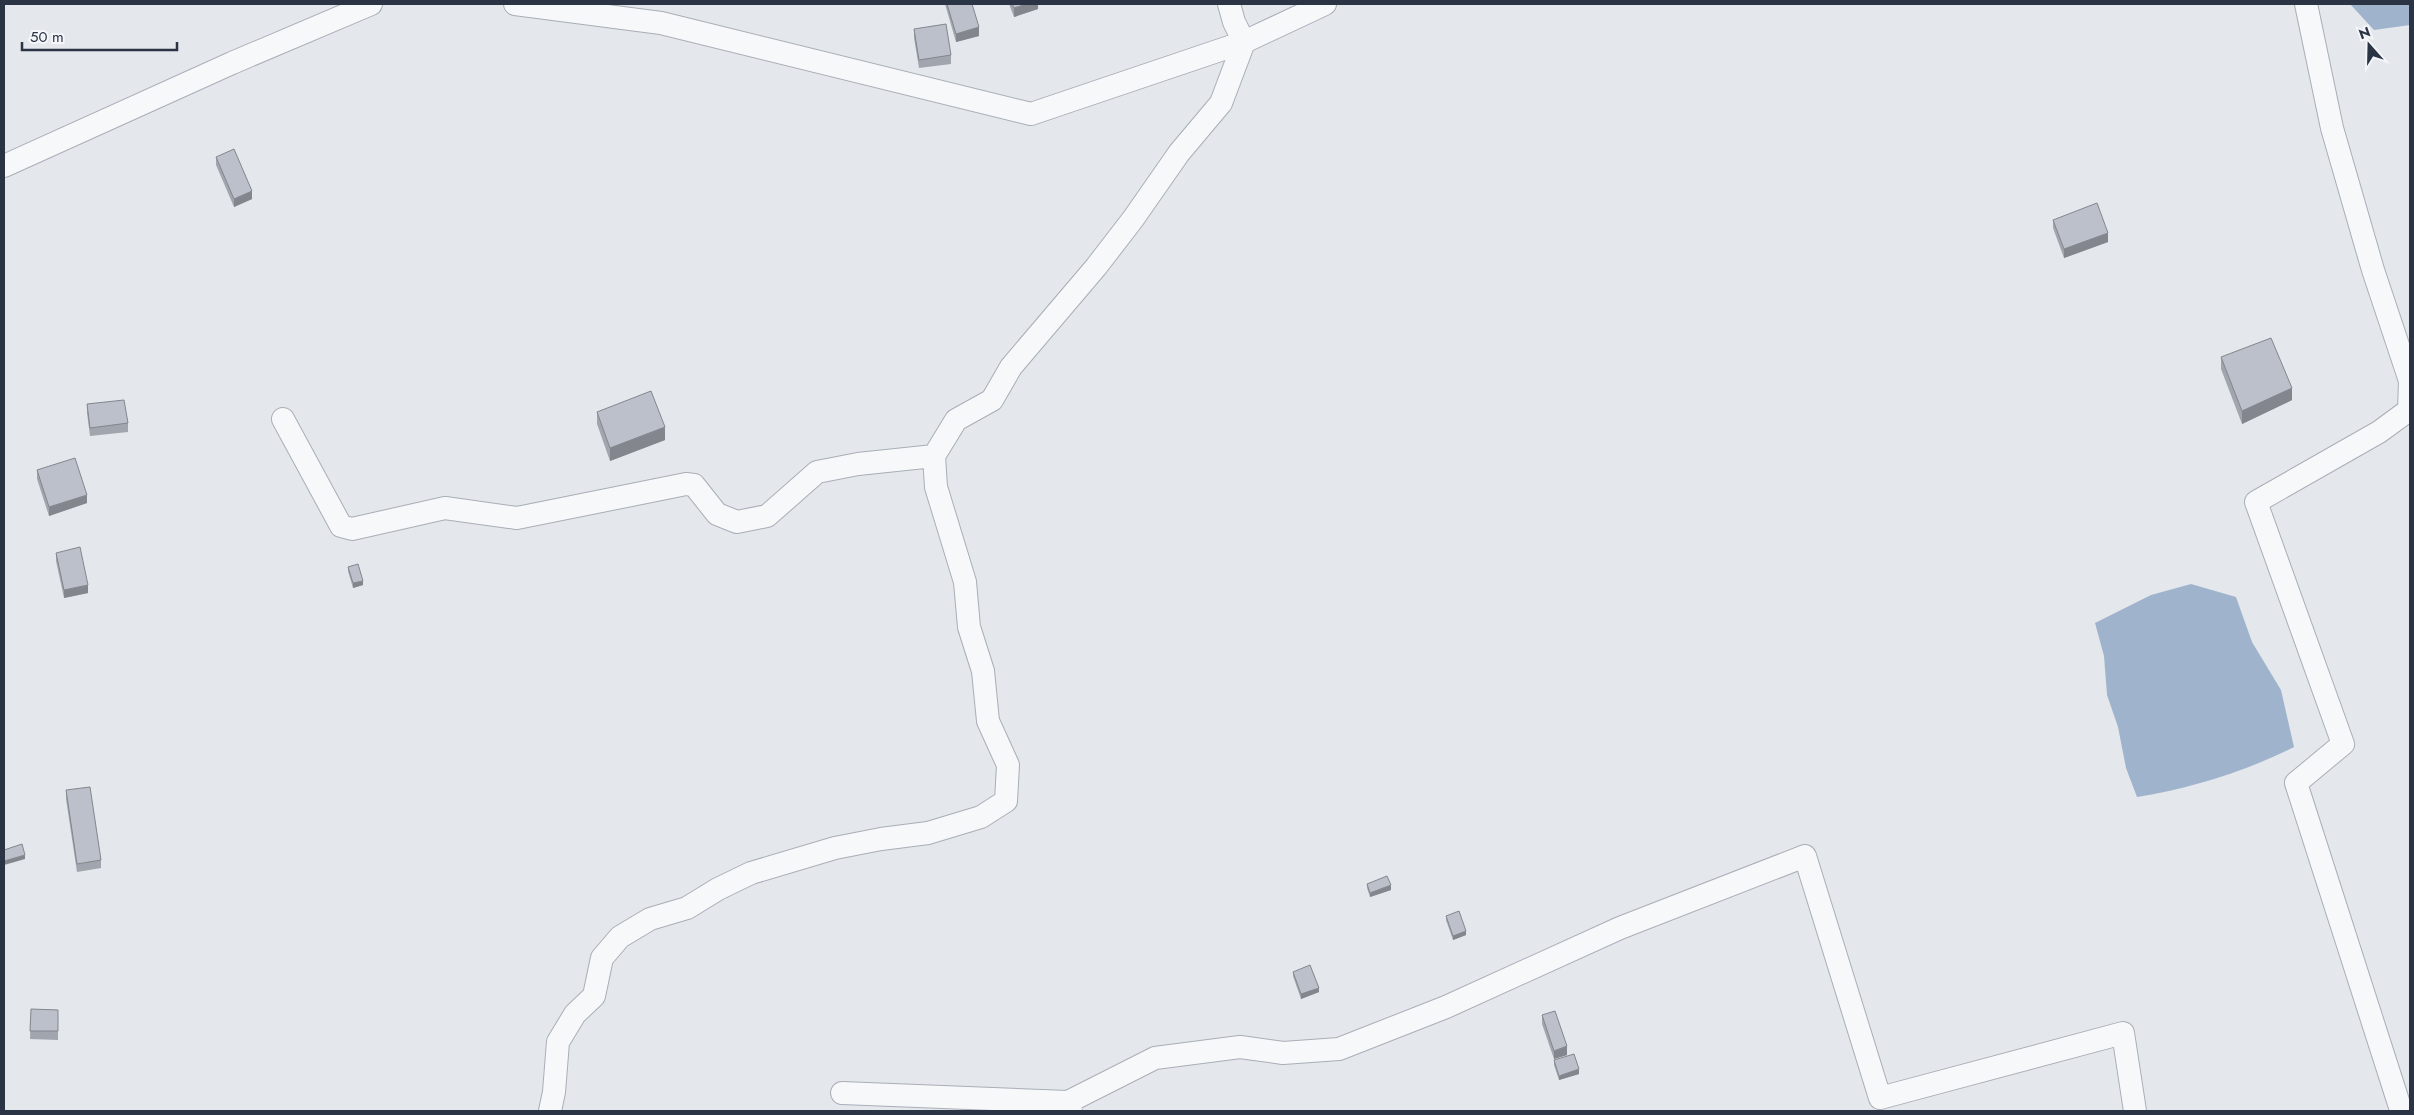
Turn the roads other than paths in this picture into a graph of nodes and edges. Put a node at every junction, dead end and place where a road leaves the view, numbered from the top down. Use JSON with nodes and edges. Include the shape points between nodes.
{"nodes":[{"id":1,"x":371,"y":4,"type":"edge"},
{"id":2,"x":515,"y":4,"type":"edge"},
{"id":3,"x":1229,"y":4,"type":"edge"},
{"id":4,"x":1325,"y":4,"type":"edge"},
{"id":5,"x":2306,"y":4,"type":"edge"},
{"id":6,"x":1244,"y":42,"type":"junction"},
{"id":7,"x":4,"y":166,"type":"edge"},
{"id":8,"x":284,"y":419,"type":"dead end"},
{"id":9,"x":934,"y":456,"type":"junction"},
{"id":10,"x":842,"y":1093,"type":"dead end"},
{"id":11,"x":1070,"y":1107,"type":"edge"},
{"id":12,"x":2400,"y":1107,"type":"dead end"},
{"id":13,"x":550,"y":1111,"type":"edge"},
{"id":14,"x":2135,"y":1111,"type":"edge"}],
"edges":[{"from":1,"to":7,"type":"street"},
{"from":2,"to":6,"type":"street","via":[[661,23],[1031,114]]},
{"from":3,"to":6,"type":"street"},
{"from":4,"to":6,"type":"street"},
{"from":5,"to":12,"type":"street","via":[[2332,128],[2373,270],[2410,381],[2410,410],[2379,432],[2256,502],[2342,744],[2296,782]]},
{"from":6,"to":9,"type":"street","via":[[1221,104],[1179,153],[1096,267],[1011,367],[992,400],[956,420]]},
{"from":8,"to":9,"type":"street","via":[[341,526],[352,529],[445,508],[517,518],[686,484],[694,485],[717,514],[737,522],[767,516],[817,472]]},
{"from":9,"to":13,"type":"street","via":[[936,487],[966,582],[969,627],[983,670],[988,721],[1008,765],[1006,801],[981,817],[928,833],[835,848],[751,873],[687,908],[650,919],[620,938],[602,958],[594,996],[575,1014],[558,1042]]},
{"from":10,"to":11,"type":"street"},
{"from":11,"to":14,"type":"street","via":[[1155,1058],[1240,1047],[1283,1053],[1338,1049],[1446,1007],[1620,928],[1805,856],[1880,1098],[2124,1033]]}]}
